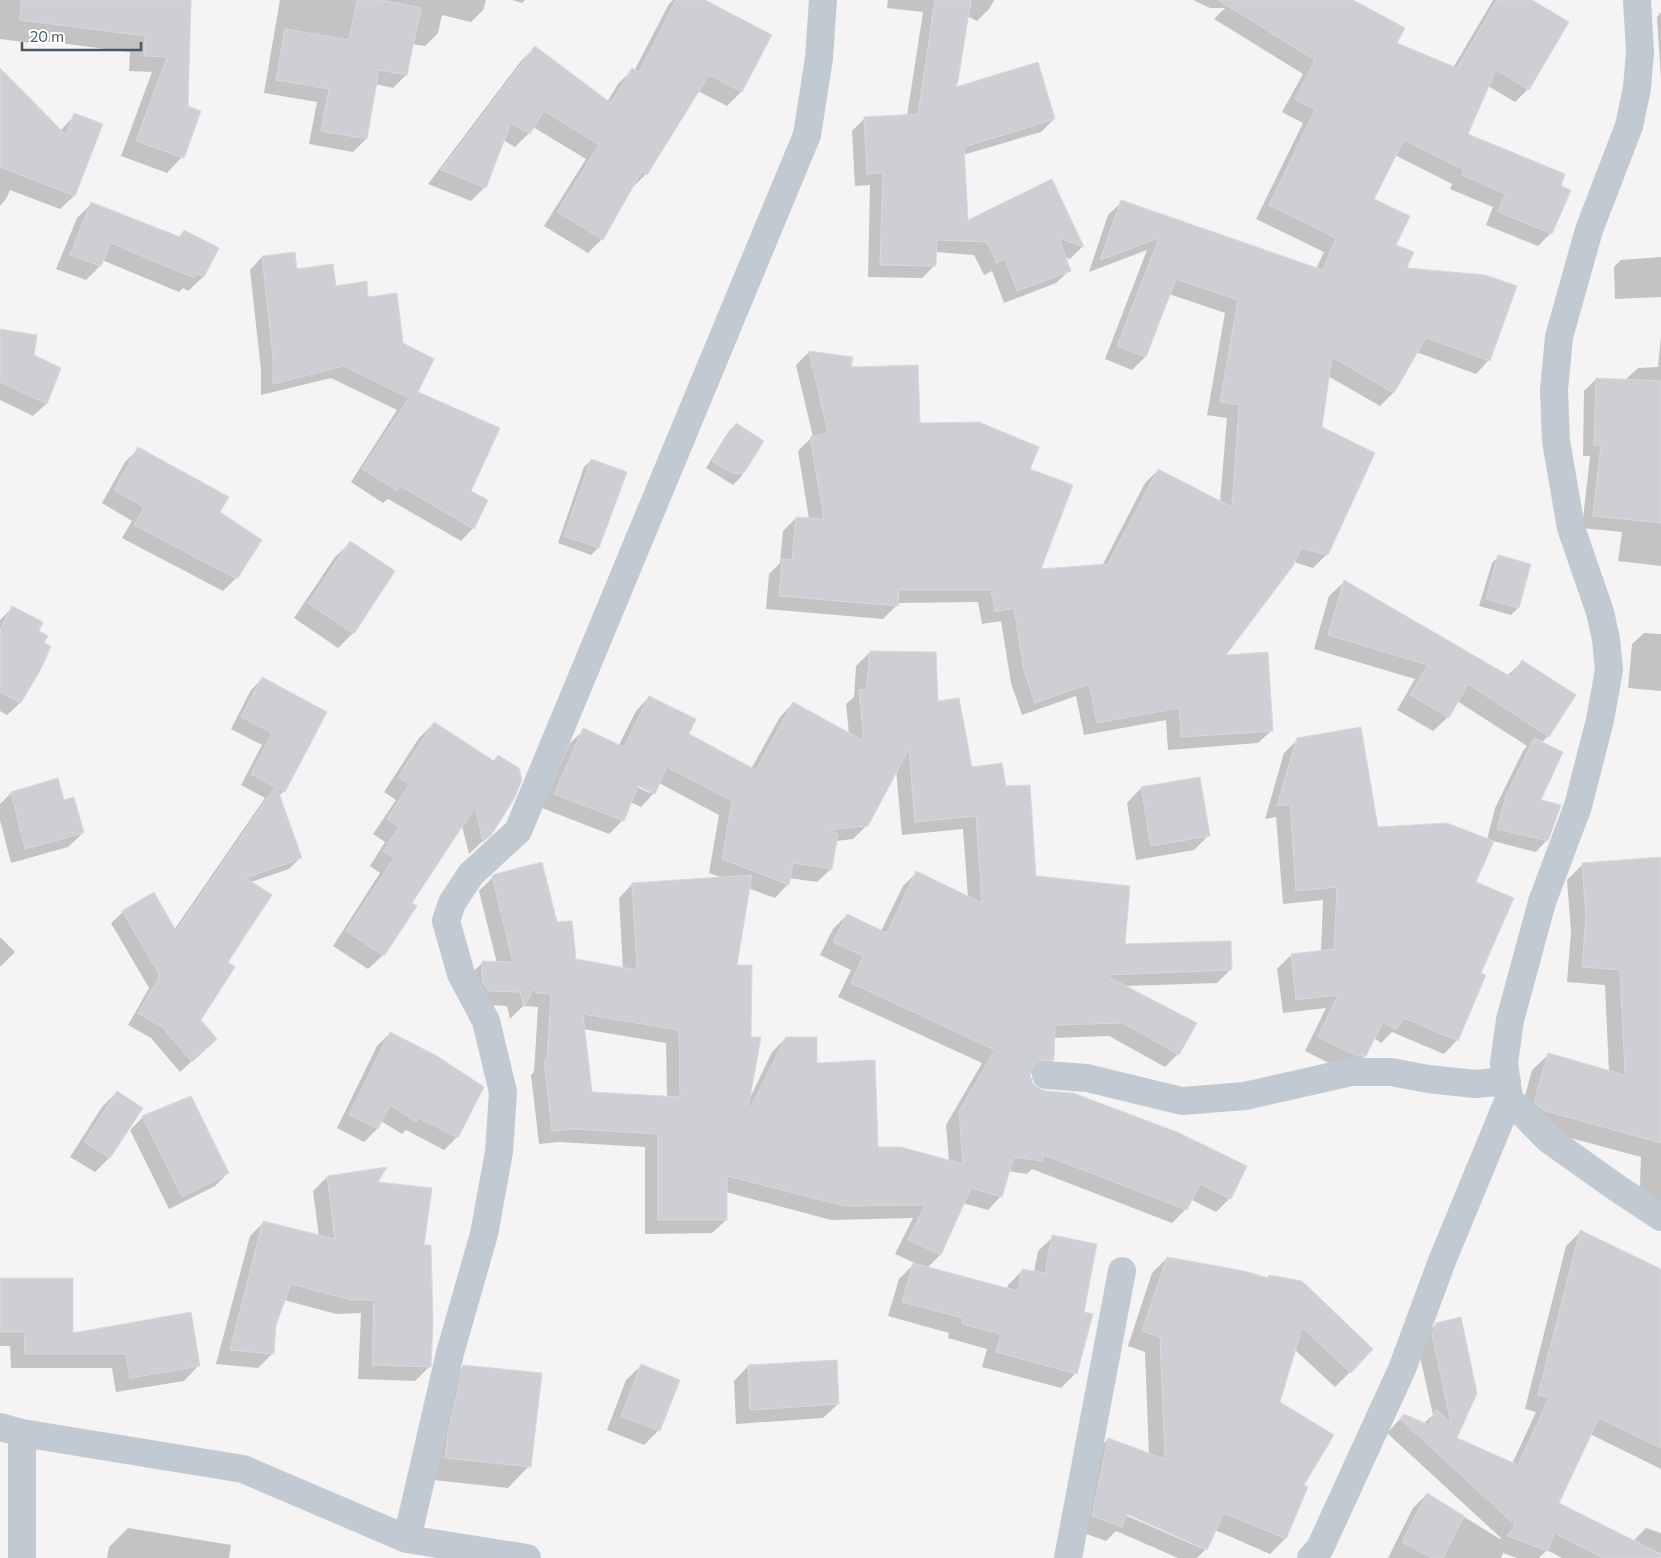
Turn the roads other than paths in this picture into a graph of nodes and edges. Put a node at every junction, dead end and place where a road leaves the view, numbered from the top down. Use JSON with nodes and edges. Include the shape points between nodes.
{"nodes":[{"id":1,"x":823,"y":0,"type":"edge"},
{"id":2,"x":1637,"y":0,"type":"edge"},
{"id":3,"x":1046,"y":1075,"type":"dead end"},
{"id":4,"x":1508,"y":1090,"type":"junction"},
{"id":5,"x":1661,"y":1217,"type":"edge"},
{"id":6,"x":1122,"y":1272,"type":"dead end"},
{"id":7,"x":11,"y":1430,"type":"edge"},
{"id":8,"x":407,"y":1539,"type":"junction"},
{"id":9,"x":22,"y":1558,"type":"edge"},
{"id":10,"x":527,"y":1558,"type":"edge"},
{"id":11,"x":1068,"y":1558,"type":"edge"},
{"id":12,"x":1311,"y":1558,"type":"edge"}],
"edges":[{"from":1,"to":8,"type":"street","via":[[819,58],[806,135],[779,205],[518,831],[470,874],[452,903],[446,920],[461,974],[486,1021],[503,1092],[499,1152],[484,1234],[450,1353]]},
{"from":2,"to":4,"type":"street","via":[[1640,52],[1629,126],[1588,230],[1560,337],[1554,390],[1556,441],[1570,528],[1600,612],[1609,670],[1578,806],[1542,902],[1510,1020],[1504,1063]]},
{"from":3,"to":4,"type":"street","via":[[1087,1078],[1182,1101],[1245,1096],[1351,1072],[1392,1072]]},
{"from":4,"to":5,"type":"street","via":[[1548,1139]]},
{"from":4,"to":12,"type":"street","via":[[1402,1369],[1320,1548]]},
{"from":6,"to":11,"type":"street"},
{"from":7,"to":8,"type":"street","via":[[243,1469]]},
{"from":7,"to":9,"type":"street"},
{"from":8,"to":10,"type":"street"}]}
